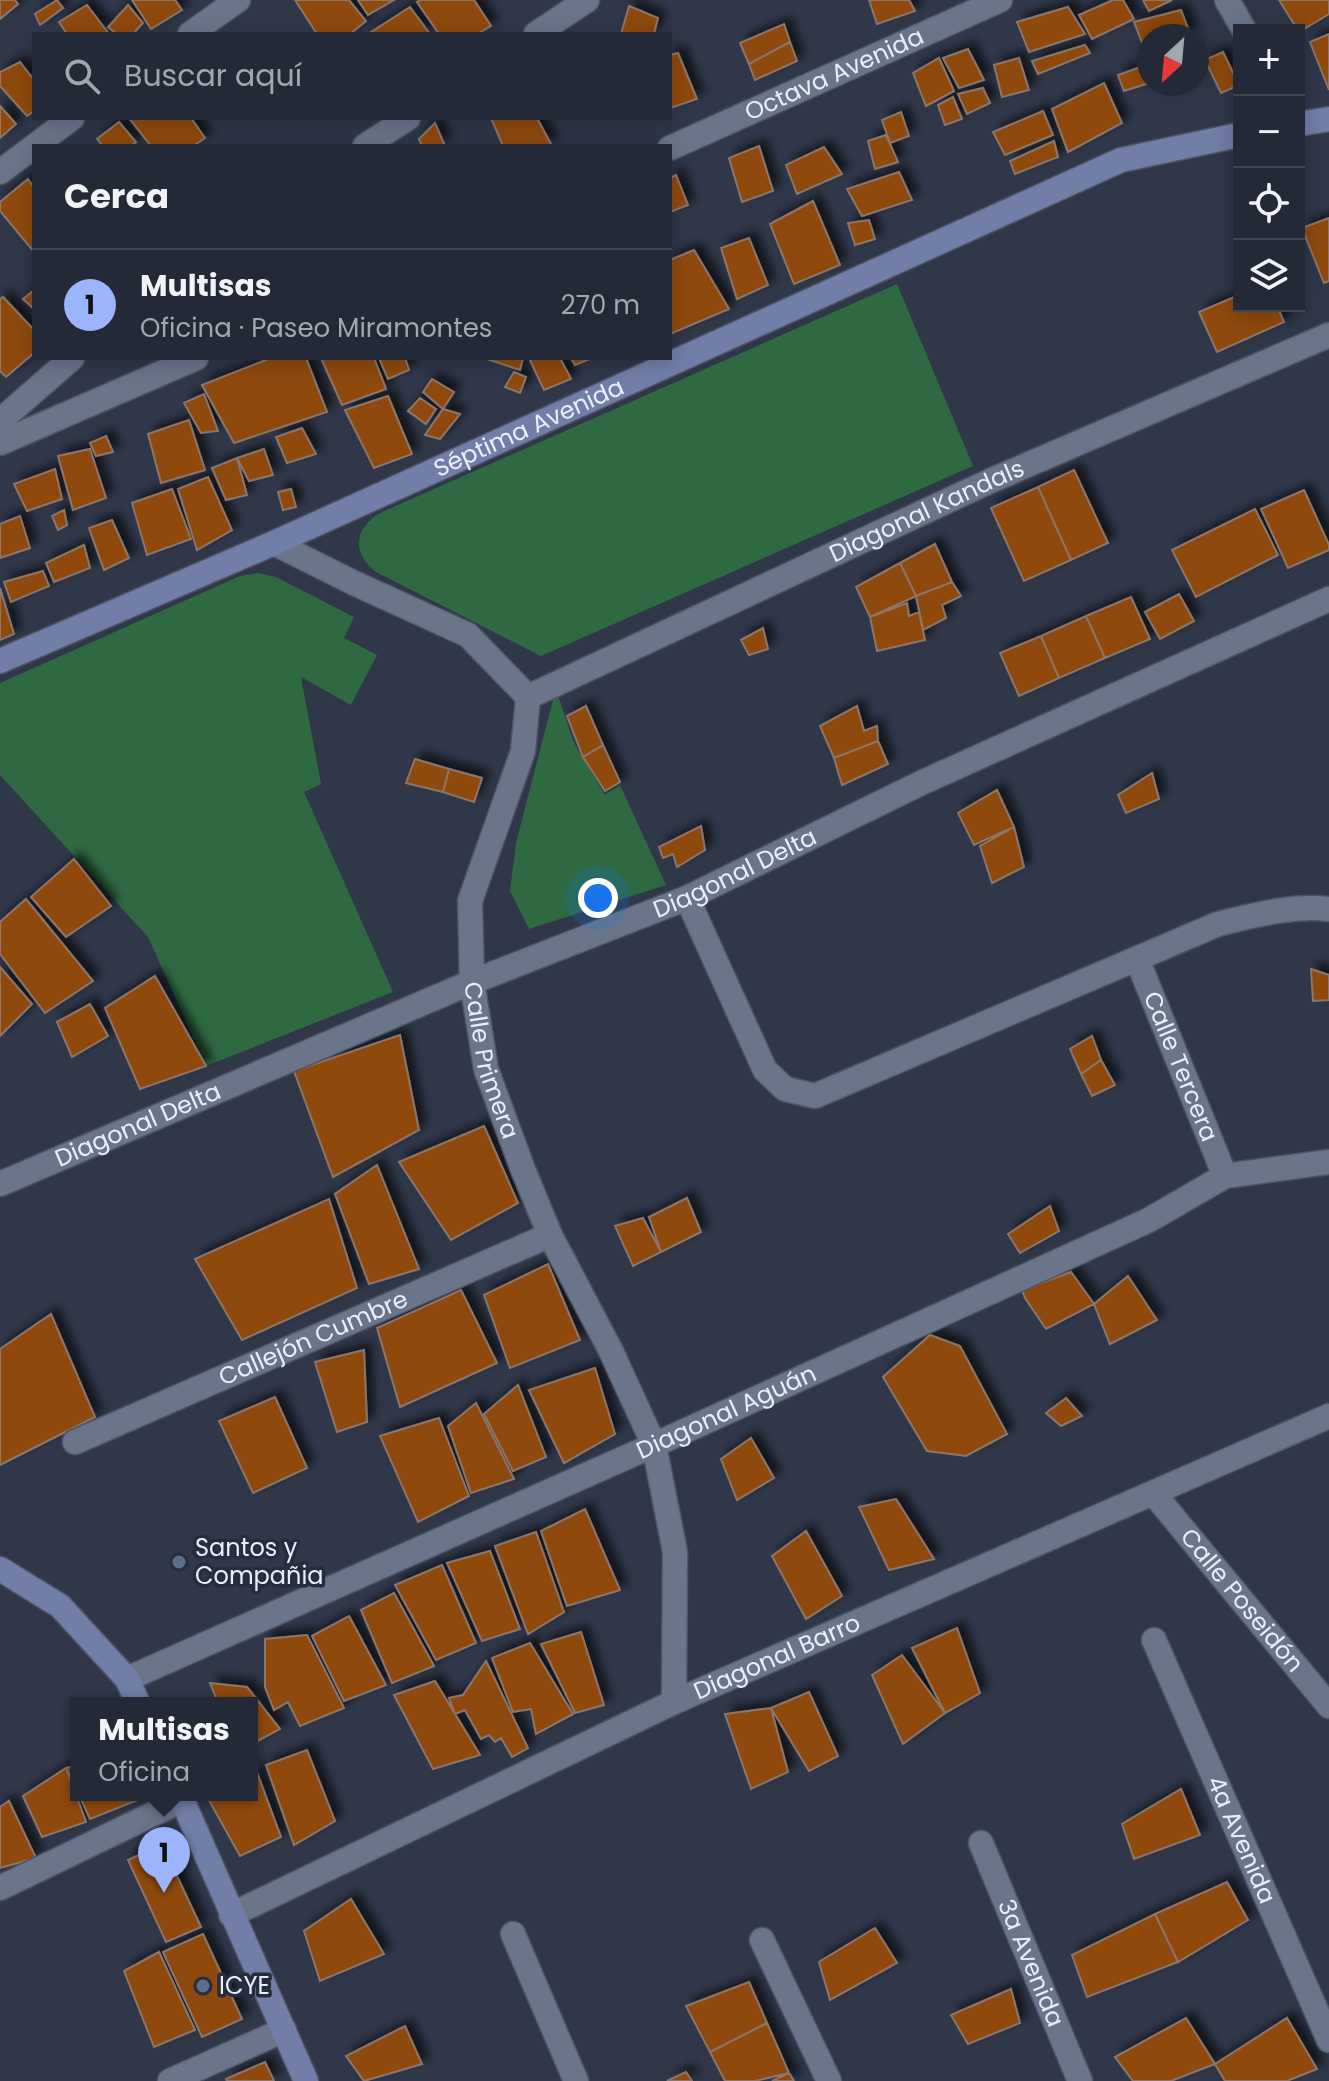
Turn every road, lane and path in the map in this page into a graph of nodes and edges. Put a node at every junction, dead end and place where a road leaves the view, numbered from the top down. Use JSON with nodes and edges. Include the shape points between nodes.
{"nodes":[{"id":1,"x":238,"y":0,"type":"edge"},
{"id":2,"x":587,"y":0,"type":"edge"},
{"id":3,"x":1000,"y":0,"type":"edge"},
{"id":4,"x":1227,"y":0,"type":"edge"},
{"id":5,"x":962,"y":7,"type":"edge"},
{"id":6,"x":1241,"y":24,"type":"edge"},
{"id":7,"x":193,"y":32,"type":"edge"},
{"id":8,"x":539,"y":32,"type":"edge"},
{"id":9,"x":1329,"y":119,"type":"edge"},
{"id":10,"x":69,"y":120,"type":"edge"},
{"id":11,"x":405,"y":120,"type":"edge"},
{"id":12,"x":1305,"y":123,"type":"edge"},
{"id":13,"x":1233,"y":136,"type":"edge"},
{"id":14,"x":37,"y":144,"type":"edge"},
{"id":15,"x":368,"y":144,"type":"edge"},
{"id":16,"x":672,"y":147,"type":"edge"},
{"id":17,"x":32,"y":148,"type":"edge"},
{"id":18,"x":0,"y":172,"type":"edge"},
{"id":19,"x":1329,"y":335,"type":"edge"},
{"id":20,"x":70,"y":360,"type":"edge"},
{"id":21,"x":191,"y":360,"type":"edge"},
{"id":22,"x":0,"y":421,"type":"edge"},
{"id":23,"x":0,"y":443,"type":"edge"},
{"id":24,"x":274,"y":543,"type":"junction"},
{"id":25,"x":1329,"y":599,"type":"edge"},
{"id":26,"x":0,"y":661,"type":"edge"},
{"id":27,"x":528,"y":697,"type":"junction"},
{"id":28,"x":687,"y":898,"type":"junction"},
{"id":29,"x":1329,"y":909,"type":"edge"},
{"id":30,"x":1137,"y":959,"type":"junction"},
{"id":31,"x":472,"y":982,"type":"junction"},
{"id":32,"x":1329,"y":1162,"type":"edge"},
{"id":33,"x":1225,"y":1176,"type":"junction"},
{"id":34,"x":0,"y":1184,"type":"edge"},
{"id":35,"x":550,"y":1235,"type":"junction"},
{"id":36,"x":1329,"y":1416,"type":"edge"},
{"id":37,"x":75,"y":1442,"type":"dead end"},
{"id":38,"x":654,"y":1445,"type":"junction"},
{"id":39,"x":1154,"y":1494,"type":"junction"},
{"id":40,"x":0,"y":1569,"type":"edge"},
{"id":41,"x":1154,"y":1640,"type":"dead end"},
{"id":42,"x":127,"y":1679,"type":"junction"},
{"id":43,"x":135,"y":1697,"type":"edge"},
{"id":44,"x":674,"y":1702,"type":"junction"},
{"id":45,"x":1329,"y":1706,"type":"edge"},
{"id":46,"x":173,"y":1801,"type":"edge"},
{"id":47,"x":183,"y":1801,"type":"edge"},
{"id":48,"x":981,"y":1843,"type":"dead end"},
{"id":49,"x":0,"y":1888,"type":"edge"},
{"id":50,"x":231,"y":1915,"type":"junction"},
{"id":51,"x":513,"y":1934,"type":"dead end"},
{"id":52,"x":762,"y":1940,"type":"dead end"},
{"id":53,"x":284,"y":2030,"type":"junction"},
{"id":54,"x":1329,"y":2040,"type":"edge"},
{"id":55,"x":170,"y":2081,"type":"edge"},
{"id":56,"x":306,"y":2081,"type":"edge"},
{"id":57,"x":576,"y":2081,"type":"edge"},
{"id":58,"x":829,"y":2081,"type":"edge"},
{"id":59,"x":1080,"y":2081,"type":"edge"}],
"edges":[{"from":1,"to":7,"type":"street"},
{"from":2,"to":8,"type":"street"},
{"from":3,"to":5,"type":"street","name":"Octava Avenida"},
{"from":4,"to":6,"type":"street"},
{"from":5,"to":16,"type":"street","name":"Octava Avenida"},
{"from":9,"to":12,"type":"street"},
{"from":10,"to":14,"type":"street"},
{"from":11,"to":15,"type":"street"},
{"from":13,"to":24,"type":"street","name":"Séptima Avenida","via":[[1121,160]]},
{"from":17,"to":18,"type":"street"},
{"from":19,"to":27,"type":"street","name":"Diagonal Kandals","via":[[990,481]]},
{"from":20,"to":22,"type":"street"},
{"from":21,"to":23,"type":"street"},
{"from":24,"to":26,"type":"street","name":"Séptima Avenida"},
{"from":24,"to":27,"type":"street","via":[[468,635]]},
{"from":25,"to":28,"type":"street","name":"Diagonal Delta","via":[[921,783]]},
{"from":27,"to":31,"type":"street","name":"Calle Primera","via":[[523,751],[470,901]]},
{"from":28,"to":30,"type":"street","via":[[765,1070],[785,1089],[815,1096]]},
{"from":28,"to":31,"type":"street","name":"Diagonal Delta"},
{"from":29,"to":30,"type":"street","via":[[1272,910],[1218,924]]},
{"from":30,"to":33,"type":"street","name":"Calle Tercera"},
{"from":31,"to":34,"type":"street","name":"Diagonal Delta"},
{"from":31,"to":35,"type":"street","name":"Calle Primera","via":[[486,1069]]},
{"from":32,"to":33,"type":"street","name":"Diagonal Aguán"},
{"from":33,"to":38,"type":"street","name":"Diagonal Aguán","via":[[1149,1220]]},
{"from":35,"to":37,"type":"street","name":"Callejón Cumbre"},
{"from":35,"to":38,"type":"street","name":"Calle Primera"},
{"from":36,"to":39,"type":"street","name":"Diagonal Barro"},
{"from":38,"to":42,"type":"street","name":"Diagonal Aguán"},
{"from":38,"to":44,"type":"street","name":"Calle Primera","via":[[675,1552]]},
{"from":39,"to":44,"type":"street","name":"Diagonal Barro"},
{"from":39,"to":45,"type":"street","name":"Calle Poseidón"},
{"from":40,"to":42,"type":"street","via":[[60,1606]]},
{"from":41,"to":54,"type":"street","name":"4a Avenida"},
{"from":42,"to":43,"type":"street"},
{"from":44,"to":50,"type":"street","name":"Diagonal Barro"},
{"from":46,"to":49,"type":"street"},
{"from":47,"to":50,"type":"street"},
{"from":48,"to":59,"type":"street","name":"3a Avenida"},
{"from":50,"to":53,"type":"street"},
{"from":51,"to":57,"type":"street"},
{"from":52,"to":58,"type":"street"},
{"from":53,"to":55,"type":"street"},
{"from":53,"to":56,"type":"street"}]}
